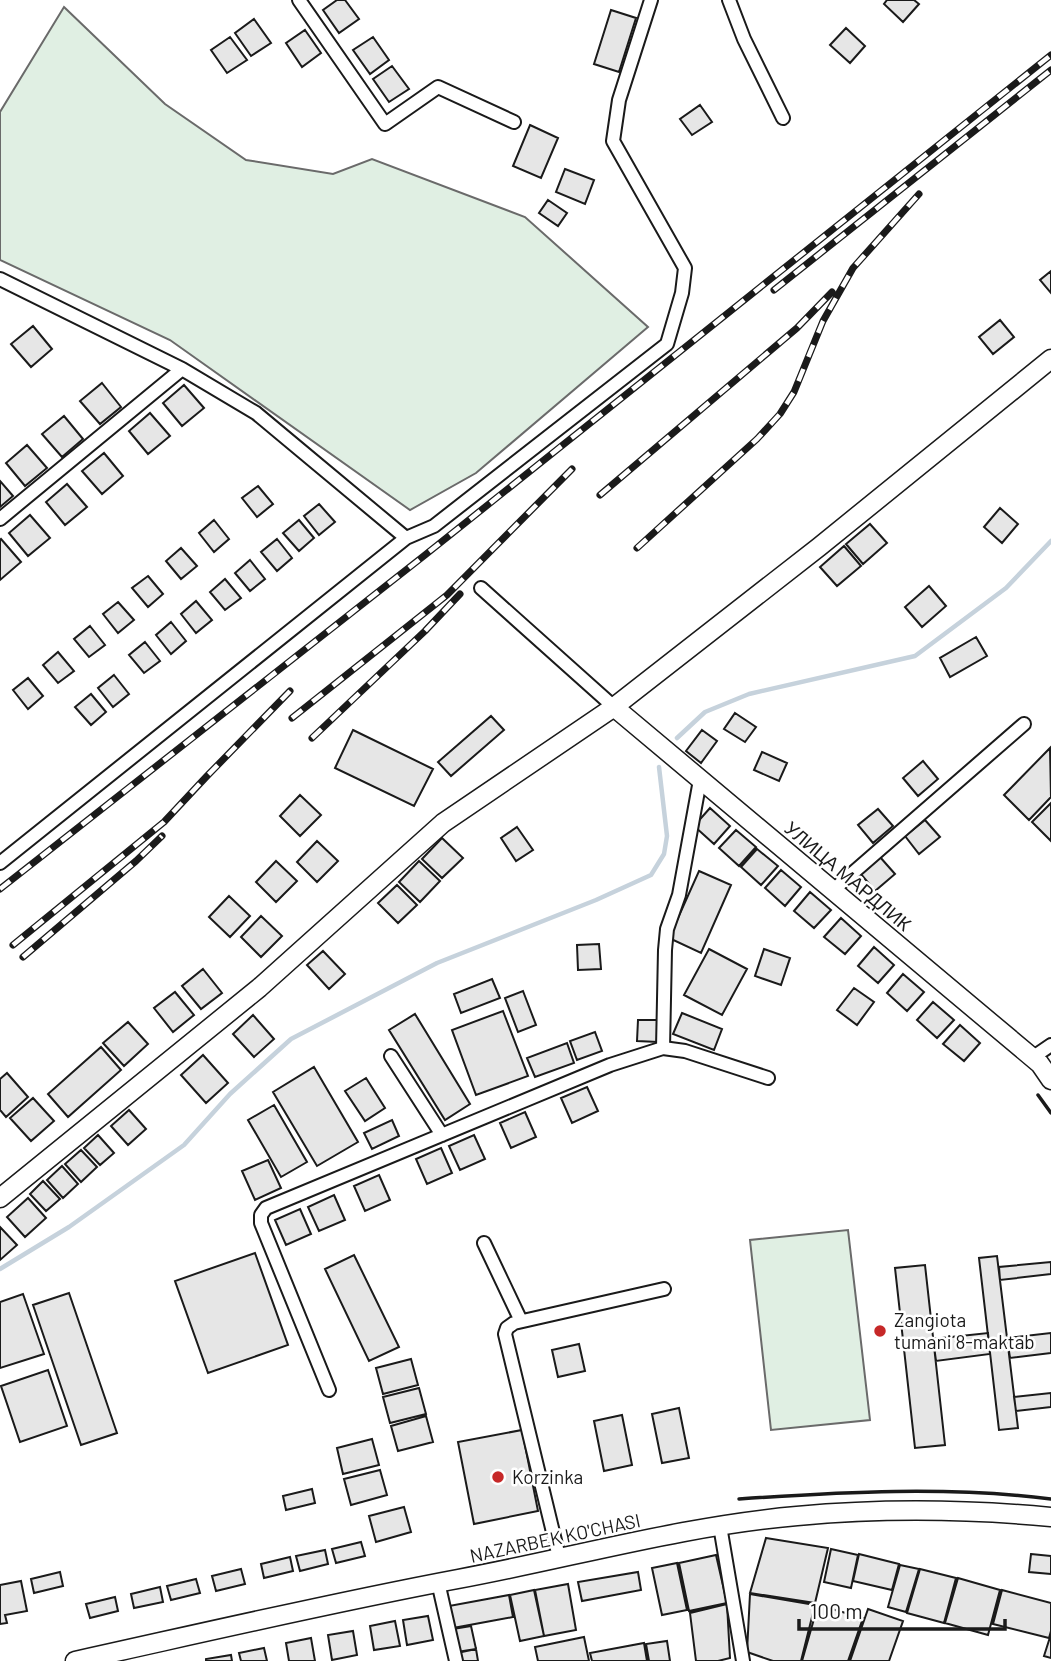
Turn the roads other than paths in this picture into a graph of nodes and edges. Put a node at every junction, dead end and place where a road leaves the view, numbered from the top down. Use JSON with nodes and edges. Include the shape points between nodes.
{"nodes":[{"id":1,"x":299,"y":0,"type":"edge"},
{"id":2,"x":651,"y":0,"type":"edge"},
{"id":3,"x":729,"y":0,"type":"edge"},
{"id":4,"x":783,"y":118,"type":"dead end"},
{"id":5,"x":514,"y":122,"type":"dead end"},
{"id":6,"x":0,"y":279,"type":"edge"},
{"id":7,"x":1051,"y":359,"type":"edge"},
{"id":8,"x":182,"y":369,"type":"junction"},
{"id":9,"x":0,"y":519,"type":"edge"},
{"id":10,"x":406,"y":538,"type":"junction"},
{"id":11,"x":481,"y":588,"type":"dead end"},
{"id":12,"x":614,"y":707,"type":"junction"},
{"id":13,"x":1024,"y":724,"type":"dead end"},
{"id":14,"x":700,"y":780,"type":"junction"},
{"id":15,"x":0,"y":863,"type":"edge"},
{"id":16,"x":832,"y":891,"type":"junction"},
{"id":17,"x":1051,"y":1045,"type":"edge"},
{"id":18,"x":663,"y":1048,"type":"junction"},
{"id":19,"x":391,"y":1056,"type":"dead end"},
{"id":20,"x":1032,"y":1058,"type":"junction"},
{"id":21,"x":768,"y":1078,"type":"dead end"},
{"id":22,"x":1051,"y":1080,"type":"edge"},
{"id":23,"x":442,"y":1135,"type":"junction"},
{"id":24,"x":0,"y":1198,"type":"edge"},
{"id":25,"x":484,"y":1243,"type":"dead end"},
{"id":26,"x":664,"y":1289,"type":"dead end"},
{"id":27,"x":521,"y":1321,"type":"junction"},
{"id":28,"x":329,"y":1390,"type":"dead end"},
{"id":29,"x":1051,"y":1517,"type":"edge"},
{"id":30,"x":720,"y":1527,"type":"junction"},
{"id":31,"x":559,"y":1557,"type":"junction"},
{"id":32,"x":438,"y":1582,"type":"junction"},
{"id":33,"x":75,"y":1661,"type":"edge"},
{"id":34,"x":456,"y":1661,"type":"edge"},
{"id":35,"x":743,"y":1661,"type":"edge"}],
"edges":[{"from":1,"to":5,"type":"street","via":[[385,124],[438,87]]},
{"from":2,"to":10,"type":"street","via":[[619,100],[612,141],[685,268],[667,344],[434,526]]},
{"from":3,"to":4,"type":"street"},
{"from":6,"to":8,"type":"street"},
{"from":7,"to":12,"type":"main road"},
{"from":8,"to":9,"type":"street"},
{"from":8,"to":10,"type":"street","via":[[256,413]]},
{"from":10,"to":15,"type":"street"},
{"from":11,"to":12,"type":"street"},
{"from":12,"to":14,"type":"main road","name":"УЛИЦА МАРДЛИК"},
{"from":12,"to":24,"type":"main road","via":[[443,823],[259,988]]},
{"from":13,"to":16,"type":"street"},
{"from":14,"to":16,"type":"main road","name":"УЛИЦА МАРДЛИК"},
{"from":14,"to":18,"type":"street","via":[[664,950]]},
{"from":16,"to":20,"type":"main road","name":"УЛИЦА МАРДЛИК"},
{"from":17,"to":20,"type":"street"},
{"from":18,"to":21,"type":"street"},
{"from":18,"to":23,"type":"street","via":[[610,1065]]},
{"from":19,"to":23,"type":"street"},
{"from":20,"to":22,"type":"main road","name":"УЛИЦА МАРДЛИК"},
{"from":23,"to":28,"type":"street","via":[[266,1208],[261,1215]]},
{"from":25,"to":27,"type":"street"},
{"from":26,"to":27,"type":"street"},
{"from":27,"to":31,"type":"street","via":[[505,1334]]},
{"from":29,"to":30,"type":"main road","name":"NAZARBEK KO'CHASI","via":[[881,1511]]},
{"from":30,"to":31,"type":"main road","name":"NAZARBEK KO'CHASI"},
{"from":30,"to":35,"type":"street"},
{"from":31,"to":32,"type":"main road","name":"NAZARBEK KO'CHASI"},
{"from":32,"to":33,"type":"main road","name":"NAZARBEK KO'CHASI"},
{"from":32,"to":34,"type":"street"}]}
